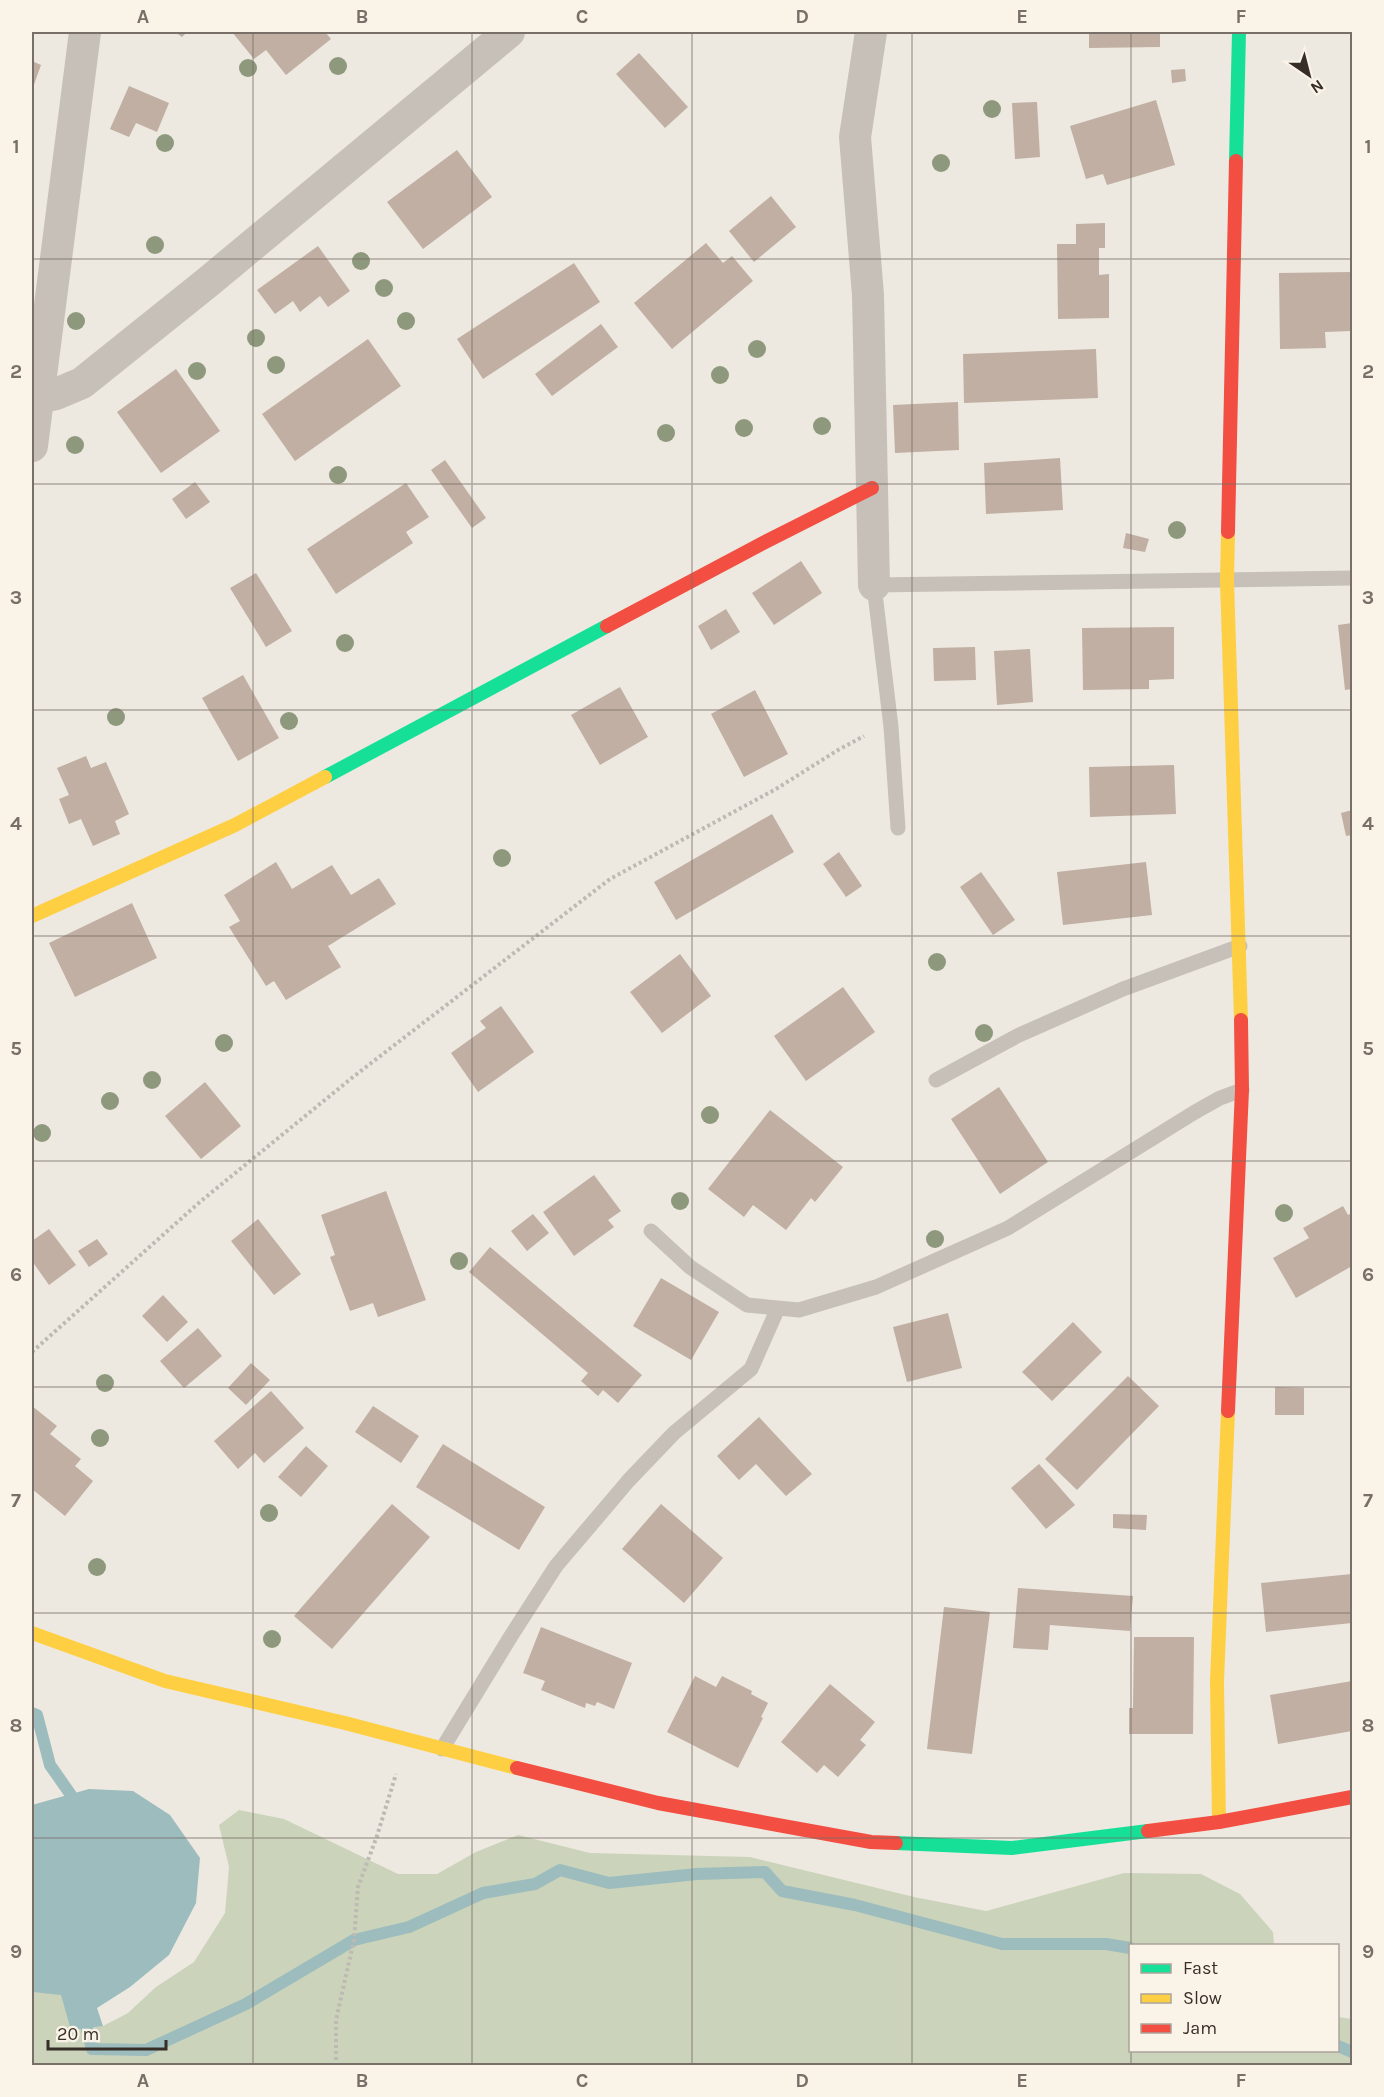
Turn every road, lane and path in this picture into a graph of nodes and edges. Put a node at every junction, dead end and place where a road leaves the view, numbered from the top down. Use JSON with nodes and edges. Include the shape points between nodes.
{"nodes":[{"id":1,"x":85,"y":32,"type":"edge"},
{"id":2,"x":509,"y":32,"type":"edge"},
{"id":3,"x":870,"y":32,"type":"edge"},
{"id":4,"x":1239,"y":32,"type":"edge"},
{"id":5,"x":41,"y":284,"type":"edge"},
{"id":6,"x":37,"y":398,"type":"junction"},
{"id":7,"x":32,"y":446,"type":"edge"},
{"id":8,"x":872,"y":488,"type":"junction"},
{"id":9,"x":1353,"y":578,"type":"edge"},
{"id":10,"x":1227,"y":581,"type":"junction"},
{"id":11,"x":874,"y":585,"type":"junction"},
{"id":12,"x":891,"y":727,"type":"junction"},
{"id":13,"x":898,"y":828,"type":"dead end"},
{"id":14,"x":32,"y":916,"type":"edge"},
{"id":15,"x":1240,"y":946,"type":"junction"},
{"id":16,"x":936,"y":1080,"type":"dead end"},
{"id":17,"x":1242,"y":1090,"type":"junction"},
{"id":18,"x":651,"y":1231,"type":"dead end"},
{"id":19,"x":778,"y":1308,"type":"junction"},
{"id":20,"x":32,"y":1352,"type":"edge"},
{"id":21,"x":32,"y":1633,"type":"edge"},
{"id":22,"x":411,"y":1740,"type":"junction"},
{"id":23,"x":442,"y":1749,"type":"junction"},
{"id":24,"x":1353,"y":1797,"type":"edge"},
{"id":25,"x":1219,"y":1822,"type":"junction"},
{"id":26,"x":336,"y":2066,"type":"edge"}],
"edges":[{"from":1,"to":5,"type":"street"},
{"from":2,"to":6,"type":"street","via":[[82,383]]},
{"from":3,"to":8,"type":"street","via":[[855,137],[868,295]]},
{"from":4,"to":10,"type":"street"},
{"from":5,"to":6,"type":"street"},
{"from":6,"to":7,"type":"street"},
{"from":8,"to":11,"type":"street"},
{"from":8,"to":14,"type":"street","via":[[235,825]]},
{"from":9,"to":10,"type":"lane"},
{"from":10,"to":11,"type":"lane"},
{"from":10,"to":15,"type":"street"},
{"from":11,"to":12,"type":"lane"},
{"from":12,"to":13,"type":"lane"},
{"from":12,"to":20,"type":"path","via":[[846,745],[776,789],[610,879],[201,1200]]},
{"from":15,"to":16,"type":"lane","via":[[1123,989],[1017,1036]]},
{"from":15,"to":17,"type":"street"},
{"from":17,"to":19,"type":"lane","via":[[1195,1112],[1008,1228],[876,1287],[799,1310]]},
{"from":17,"to":25,"type":"street","via":[[1217,1681]]},
{"from":18,"to":19,"type":"lane","via":[[690,1267],[747,1305]]},
{"from":19,"to":23,"type":"lane","via":[[751,1370],[674,1433],[556,1566]]},
{"from":21,"to":22,"type":"street","via":[[165,1681]]},
{"from":22,"to":23,"type":"street"},
{"from":22,"to":26,"type":"path","via":[[358,1887],[354,1940],[336,2020]]},
{"from":23,"to":25,"type":"street","via":[[658,1803],[871,1842],[1012,1848]]},
{"from":24,"to":25,"type":"street"}]}
